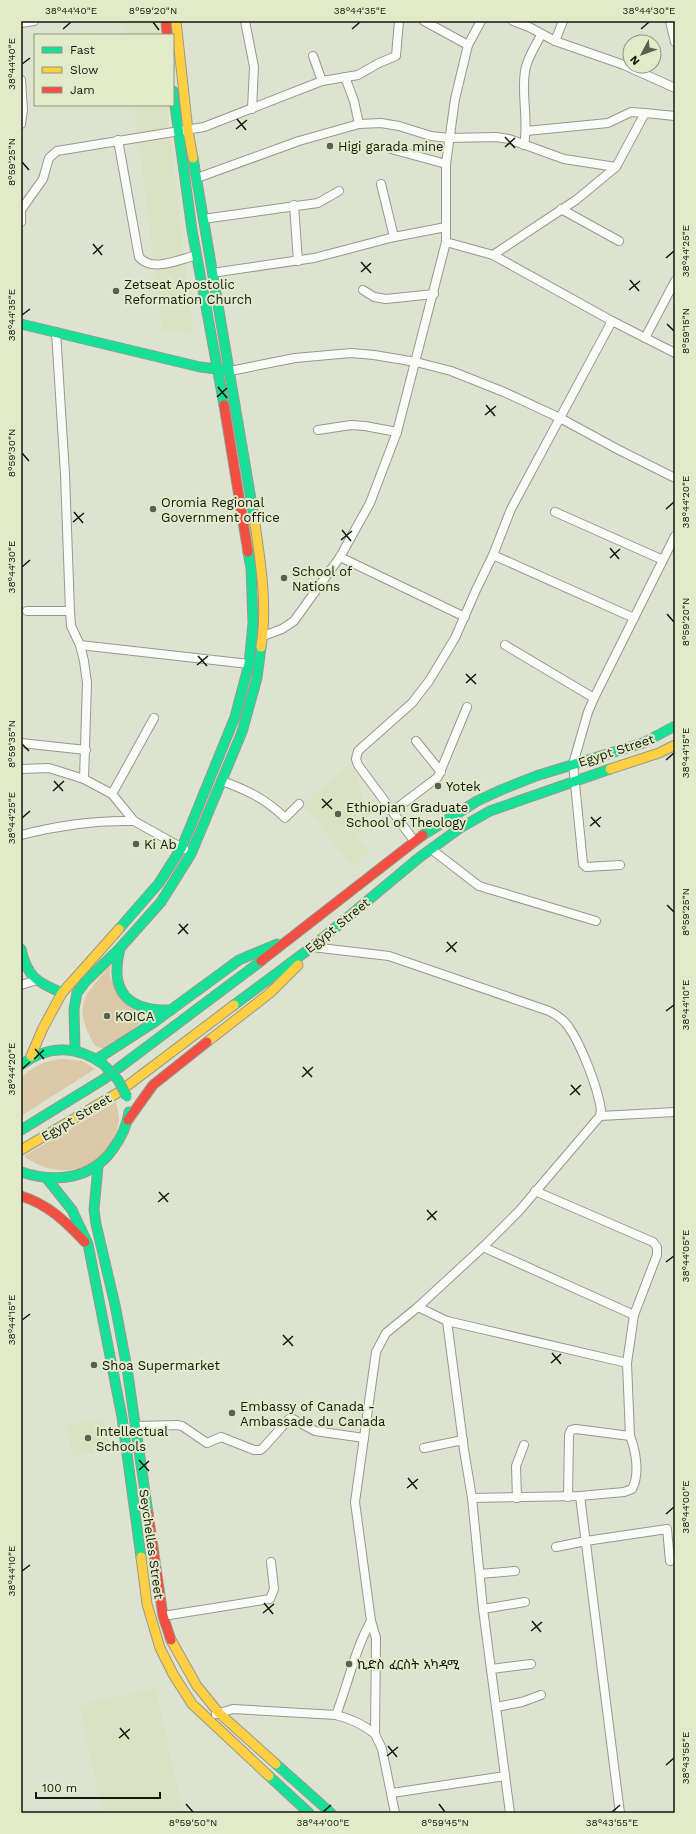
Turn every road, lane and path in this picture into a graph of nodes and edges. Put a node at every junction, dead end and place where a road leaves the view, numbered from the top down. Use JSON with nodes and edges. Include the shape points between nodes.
{"nodes":[{"id":1,"x":34,"y":21,"type":"edge"},
{"id":2,"x":166,"y":21,"type":"edge"},
{"id":3,"x":176,"y":21,"type":"edge"},
{"id":4,"x":245,"y":21,"type":"edge"},
{"id":5,"x":399,"y":21,"type":"edge"},
{"id":6,"x":424,"y":21,"type":"edge"},
{"id":7,"x":481,"y":21,"type":"edge"},
{"id":8,"x":513,"y":21,"type":"edge"},
{"id":9,"x":563,"y":21,"type":"edge"},
{"id":10,"x":670,"y":21,"type":"edge"},
{"id":11,"x":21,"y":23,"type":"edge"},
{"id":12,"x":167,"y":34,"type":"edge"},
{"id":13,"x":541,"y":35,"type":"junction"},
{"id":14,"x":555,"y":42,"type":"junction"},
{"id":15,"x":675,"y":42,"type":"edge"},
{"id":16,"x":468,"y":45,"type":"junction"},
{"id":17,"x":313,"y":56,"type":"dead end"},
{"id":18,"x":345,"y":77,"type":"junction"},
{"id":19,"x":21,"y":80,"type":"edge"},
{"id":20,"x":322,"y":81,"type":"junction"},
{"id":21,"x":675,"y":88,"type":"edge"},
{"id":22,"x":174,"y":99,"type":"edge"},
{"id":23,"x":22,"y":108,"type":"edge"},
{"id":24,"x":252,"y":109,"type":"junction"},
{"id":25,"x":646,"y":113,"type":"junction"},
{"id":26,"x":675,"y":116,"type":"edge"},
{"id":27,"x":21,"y":124,"type":"edge"},
{"id":28,"x":359,"y":124,"type":"junction"},
{"id":29,"x":178,"y":131,"type":"junction"},
{"id":30,"x":188,"y":131,"type":"junction"},
{"id":31,"x":526,"y":131,"type":"junction"},
{"id":32,"x":449,"y":138,"type":"junction"},
{"id":33,"x":118,"y":140,"type":"junction"},
{"id":34,"x":524,"y":145,"type":"junction"},
{"id":35,"x":391,"y":149,"type":"dead end"},
{"id":36,"x":446,"y":164,"type":"junction"},
{"id":37,"x":616,"y":167,"type":"junction"},
{"id":38,"x":197,"y":178,"type":"junction"},
{"id":39,"x":381,"y":184,"type":"dead end"},
{"id":40,"x":339,"y":191,"type":"dead end"},
{"id":41,"x":294,"y":205,"type":"junction"},
{"id":42,"x":561,"y":209,"type":"junction"},
{"id":43,"x":21,"y":210,"type":"edge"},
{"id":44,"x":203,"y":219,"type":"junction"},
{"id":45,"x":21,"y":222,"type":"edge"},
{"id":46,"x":446,"y":227,"type":"junction"},
{"id":47,"x":204,"y":229,"type":"junction"},
{"id":48,"x":192,"y":230,"type":"junction"},
{"id":49,"x":394,"y":237,"type":"junction"},
{"id":50,"x":619,"y":241,"type":"dead end"},
{"id":51,"x":446,"y":242,"type":"junction"},
{"id":52,"x":196,"y":255,"type":"junction"},
{"id":53,"x":492,"y":255,"type":"junction"},
{"id":54,"x":298,"y":261,"type":"junction"},
{"id":55,"x":212,"y":273,"type":"junction"},
{"id":56,"x":675,"y":281,"type":"edge"},
{"id":57,"x":363,"y":290,"type":"dead end"},
{"id":58,"x":434,"y":294,"type":"junction"},
{"id":59,"x":612,"y":321,"type":"junction"},
{"id":60,"x":21,"y":324,"type":"edge"},
{"id":61,"x":56,"y":332,"type":"junction"},
{"id":62,"x":645,"y":338,"type":"junction"},
{"id":63,"x":675,"y":353,"type":"edge"},
{"id":64,"x":416,"y":362,"type":"junction"},
{"id":65,"x":218,"y":369,"type":"junction"},
{"id":66,"x":230,"y":371,"type":"junction"},
{"id":67,"x":560,"y":418,"type":"junction"},
{"id":68,"x":318,"y":430,"type":"dead end"},
{"id":69,"x":397,"y":432,"type":"junction"},
{"id":70,"x":675,"y":478,"type":"edge"},
{"id":71,"x":555,"y":512,"type":"dead end"},
{"id":72,"x":674,"y":542,"type":"edge"},
{"id":73,"x":493,"y":555,"type":"junction"},
{"id":74,"x":340,"y":557,"type":"junction"},
{"id":75,"x":663,"y":560,"type":"junction"},
{"id":76,"x":27,"y":611,"type":"dead end"},
{"id":77,"x":70,"y":611,"type":"junction"},
{"id":78,"x":464,"y":617,"type":"junction"},
{"id":79,"x":634,"y":618,"type":"junction"},
{"id":80,"x":263,"y":636,"type":"junction"},
{"id":81,"x":505,"y":645,"type":"dead end"},
{"id":82,"x":80,"y":646,"type":"junction"},
{"id":83,"x":250,"y":664,"type":"junction"},
{"id":84,"x":594,"y":698,"type":"junction"},
{"id":85,"x":467,"y":707,"type":"dead end"},
{"id":86,"x":154,"y":718,"type":"dead end"},
{"id":87,"x":235,"y":718,"type":"junction"},
{"id":88,"x":245,"y":720,"type":"junction"},
{"id":89,"x":675,"y":726,"type":"edge"},
{"id":90,"x":416,"y":741,"type":"dead end"},
{"id":91,"x":21,"y":743,"type":"edge"},
{"id":92,"x":675,"y":745,"type":"edge"},
{"id":93,"x":86,"y":750,"type":"junction"},
{"id":94,"x":573,"y":764,"type":"junction"},
{"id":95,"x":21,"y":770,"type":"edge"},
{"id":96,"x":441,"y":772,"type":"junction"},
{"id":97,"x":84,"y":779,"type":"junction"},
{"id":98,"x":575,"y":780,"type":"junction"},
{"id":99,"x":222,"y":781,"type":"junction"},
{"id":100,"x":112,"y":794,"type":"junction"},
{"id":101,"x":299,"y":804,"type":"dead end"},
{"id":102,"x":393,"y":811,"type":"junction"},
{"id":103,"x":134,"y":821,"type":"junction"},
{"id":104,"x":21,"y":835,"type":"edge"},
{"id":105,"x":415,"y":842,"type":"junction"},
{"id":106,"x":182,"y":847,"type":"junction"},
{"id":107,"x":430,"y":849,"type":"junction"},
{"id":108,"x":191,"y":854,"type":"junction"},
{"id":109,"x":620,"y":865,"type":"dead end"},
{"id":110,"x":596,"y":921,"type":"dead end"},
{"id":111,"x":286,"y":942,"type":"junction"},
{"id":112,"x":120,"y":948,"type":"junction"},
{"id":113,"x":310,"y":948,"type":"junction"},
{"id":114,"x":21,"y":949,"type":"edge"},
{"id":115,"x":37,"y":980,"type":"junction"},
{"id":116,"x":21,"y":985,"type":"edge"},
{"id":117,"x":62,"y":993,"type":"junction"},
{"id":118,"x":171,"y":1010,"type":"junction"},
{"id":119,"x":75,"y":1050,"type":"junction"},
{"id":120,"x":31,"y":1056,"type":"junction"},
{"id":121,"x":97,"y":1059,"type":"junction"},
{"id":122,"x":21,"y":1065,"type":"edge"},
{"id":123,"x":675,"y":1112,"type":"edge"},
{"id":124,"x":600,"y":1116,"type":"junction"},
{"id":125,"x":128,"y":1120,"type":"junction"},
{"id":126,"x":21,"y":1130,"type":"edge"},
{"id":127,"x":21,"y":1150,"type":"edge"},
{"id":128,"x":98,"y":1166,"type":"junction"},
{"id":129,"x":21,"y":1172,"type":"edge"},
{"id":130,"x":48,"y":1180,"type":"junction"},
{"id":131,"x":535,"y":1191,"type":"junction"},
{"id":132,"x":21,"y":1196,"type":"edge"},
{"id":133,"x":88,"y":1244,"type":"junction"},
{"id":134,"x":483,"y":1247,"type":"junction"},
{"id":135,"x":418,"y":1307,"type":"junction"},
{"id":136,"x":634,"y":1315,"type":"junction"},
{"id":137,"x":447,"y":1322,"type":"junction"},
{"id":138,"x":627,"y":1362,"type":"junction"},
{"id":139,"x":135,"y":1426,"type":"junction"},
{"id":140,"x":630,"y":1436,"type":"junction"},
{"id":141,"x":364,"y":1438,"type":"junction"},
{"id":142,"x":463,"y":1440,"type":"junction"},
{"id":143,"x":524,"y":1445,"type":"dead end"},
{"id":144,"x":424,"y":1448,"type":"dead end"},
{"id":145,"x":580,"y":1496,"type":"junction"},
{"id":146,"x":568,"y":1497,"type":"junction"},
{"id":147,"x":472,"y":1498,"type":"junction"},
{"id":148,"x":517,"y":1498,"type":"junction"},
{"id":149,"x":586,"y":1541,"type":"junction"},
{"id":150,"x":556,"y":1547,"type":"dead end"},
{"id":151,"x":670,"y":1561,"type":"dead end"},
{"id":152,"x":271,"y":1562,"type":"dead end"},
{"id":153,"x":515,"y":1571,"type":"dead end"},
{"id":154,"x":480,"y":1574,"type":"junction"},
{"id":155,"x":525,"y":1602,"type":"dead end"},
{"id":156,"x":483,"y":1609,"type":"junction"},
{"id":157,"x":163,"y":1616,"type":"junction"},
{"id":158,"x":371,"y":1621,"type":"junction"},
{"id":159,"x":532,"y":1664,"type":"dead end"},
{"id":160,"x":491,"y":1669,"type":"junction"},
{"id":161,"x":542,"y":1695,"type":"dead end"},
{"id":162,"x":496,"y":1707,"type":"junction"},
{"id":163,"x":219,"y":1713,"type":"junction"},
{"id":164,"x":336,"y":1715,"type":"junction"},
{"id":165,"x":207,"y":1718,"type":"junction"},
{"id":166,"x":375,"y":1734,"type":"junction"},
{"id":167,"x":505,"y":1776,"type":"junction"},
{"id":168,"x":392,"y":1793,"type":"junction"},
{"id":169,"x":309,"y":1813,"type":"edge"},
{"id":170,"x":331,"y":1813,"type":"edge"},
{"id":171,"x":395,"y":1813,"type":"edge"},
{"id":172,"x":510,"y":1813,"type":"edge"},
{"id":173,"x":620,"y":1813,"type":"edge"}],
"edges":[{"from":1,"to":11,"type":"street"},
{"from":2,"to":12,"type":"main road"},
{"from":3,"to":30,"type":"main road"},
{"from":4,"to":24,"type":"street","via":[[254,67]]},
{"from":5,"to":18,"type":"street","via":[[396,56],[364,72]]},
{"from":6,"to":16,"type":"street"},
{"from":7,"to":16,"type":"street"},
{"from":8,"to":13,"type":"street"},
{"from":9,"to":14,"type":"street"},
{"from":10,"to":15,"type":"street"},
{"from":13,"to":14,"type":"street"},
{"from":13,"to":31,"type":"street","via":[[529,56],[525,72]]},
{"from":14,"to":21,"type":"street","via":[[624,65]]},
{"from":16,"to":32,"type":"street"},
{"from":17,"to":20,"type":"street"},
{"from":18,"to":20,"type":"street"},
{"from":18,"to":28,"type":"street"},
{"from":19,"to":23,"type":"street"},
{"from":20,"to":24,"type":"street"},
{"from":22,"to":29,"type":"main road"},
{"from":23,"to":27,"type":"street"},
{"from":24,"to":30,"type":"street"},
{"from":25,"to":26,"type":"street"},
{"from":25,"to":31,"type":"street","via":[[632,112],[608,123]]},
{"from":25,"to":37,"type":"street"},
{"from":28,"to":32,"type":"street","via":[[381,123]]},
{"from":28,"to":38,"type":"street","via":[[300,141]]},
{"from":29,"to":30,"type":"street"},
{"from":29,"to":33,"type":"street"},
{"from":29,"to":48,"type":"main road"},
{"from":30,"to":38,"type":"main road"},
{"from":31,"to":34,"type":"street"},
{"from":32,"to":34,"type":"street","via":[[496,137]]},
{"from":32,"to":36,"type":"street"},
{"from":33,"to":43,"type":"street","via":[[53,153],[43,179]]},
{"from":33,"to":52,"type":"street","via":[[139,258],[150,265]]},
{"from":34,"to":37,"type":"street","via":[[564,159]]},
{"from":35,"to":36,"type":"street"},
{"from":36,"to":46,"type":"street"},
{"from":37,"to":42,"type":"street"},
{"from":38,"to":44,"type":"main road"},
{"from":39,"to":49,"type":"street"},
{"from":40,"to":41,"type":"street","via":[[318,203]]},
{"from":41,"to":44,"type":"street"},
{"from":41,"to":54,"type":"street"},
{"from":42,"to":50,"type":"street"},
{"from":42,"to":53,"type":"street"},
{"from":43,"to":45,"type":"street"},
{"from":44,"to":47,"type":"main road"},
{"from":46,"to":49,"type":"street"},
{"from":46,"to":51,"type":"street"},
{"from":47,"to":48,"type":"main road"},
{"from":47,"to":55,"type":"main road"},
{"from":48,"to":52,"type":"main road"},
{"from":49,"to":54,"type":"street"},
{"from":51,"to":53,"type":"street"},
{"from":51,"to":58,"type":"street"},
{"from":52,"to":65,"type":"main road"},
{"from":53,"to":59,"type":"street"},
{"from":54,"to":55,"type":"street"},
{"from":55,"to":66,"type":"main road"},
{"from":56,"to":62,"type":"street"},
{"from":57,"to":58,"type":"street","via":[[374,297],[386,299]]},
{"from":58,"to":64,"type":"street"},
{"from":59,"to":62,"type":"street"},
{"from":59,"to":67,"type":"street"},
{"from":60,"to":61,"type":"main road"},
{"from":61,"to":65,"type":"main road","via":[[200,367]]},
{"from":61,"to":77,"type":"street"},
{"from":62,"to":63,"type":"street"},
{"from":64,"to":66,"type":"street","via":[[344,353],[295,358]]},
{"from":64,"to":67,"type":"street","via":[[451,371]]},
{"from":64,"to":69,"type":"street"},
{"from":65,"to":66,"type":"main road"},
{"from":65,"to":83,"type":"main road","via":[[251,568],[254,623]]},
{"from":66,"to":80,"type":"main road","via":[[260,562]]},
{"from":67,"to":70,"type":"street"},
{"from":67,"to":73,"type":"street","via":[[511,509]]},
{"from":68,"to":69,"type":"street","via":[[350,425]]},
{"from":69,"to":74,"type":"street","via":[[370,503]]},
{"from":71,"to":75,"type":"street"},
{"from":72,"to":75,"type":"street"},
{"from":73,"to":78,"type":"street"},
{"from":73,"to":79,"type":"street"},
{"from":74,"to":78,"type":"street"},
{"from":74,"to":80,"type":"street","via":[[294,622]]},
{"from":75,"to":79,"type":"street"},
{"from":76,"to":77,"type":"street"},
{"from":77,"to":82,"type":"street","via":[[71,626]]},
{"from":78,"to":102,"type":"street","via":[[456,638],[412,703],[358,751],[358,765]]},
{"from":79,"to":84,"type":"street"},
{"from":80,"to":88,"type":"main road","via":[[257,678]]},
{"from":81,"to":84,"type":"street"},
{"from":82,"to":83,"type":"street"},
{"from":82,"to":93,"type":"street","via":[[87,683]]},
{"from":83,"to":87,"type":"main road"},
{"from":84,"to":94,"type":"street"},
{"from":85,"to":96,"type":"street"},
{"from":86,"to":100,"type":"street"},
{"from":87,"to":88,"type":"main road"},
{"from":87,"to":106,"type":"main road"},
{"from":88,"to":99,"type":"main road"},
{"from":89,"to":94,"type":"main road","name":"Egypt Street","via":[[643,743]]},
{"from":90,"to":96,"type":"street"},
{"from":91,"to":93,"type":"street"},
{"from":92,"to":98,"type":"main road","name":"Egypt Street","via":[[636,761]]},
{"from":93,"to":97,"type":"street"},
{"from":94,"to":98,"type":"street"},
{"from":94,"to":105,"type":"main road","name":"Egypt Street","via":[[536,776],[477,801],[435,826]]},
{"from":95,"to":97,"type":"street","via":[[48,768]]},
{"from":96,"to":102,"type":"street","via":[[427,786]]},
{"from":97,"to":100,"type":"street"},
{"from":98,"to":107,"type":"main road","name":"Egypt Street","via":[[490,811]]},
{"from":98,"to":109,"type":"street","via":[[583,864],[586,867]]},
{"from":99,"to":101,"type":"street","via":[[271,804],[285,818]]},
{"from":99,"to":108,"type":"main road"},
{"from":100,"to":103,"type":"street"},
{"from":102,"to":105,"type":"street"},
{"from":103,"to":104,"type":"street","via":[[101,820],[52,826]]},
{"from":103,"to":106,"type":"street"},
{"from":105,"to":111,"type":"main road","name":"Egypt Street"},
{"from":106,"to":108,"type":"street"},
{"from":106,"to":117,"type":"main road","via":[[159,883]]},
{"from":107,"to":110,"type":"street","via":[[479,886]]},
{"from":107,"to":113,"type":"main road","name":"Egypt Street"},
{"from":108,"to":112,"type":"main road","via":[[161,902]]},
{"from":111,"to":118,"type":"main road","via":[[266,947],[239,960]]},
{"from":111,"to":126,"type":"main road","name":"Egypt Street","via":[[104,1079]]},
{"from":112,"to":118,"type":"main road","via":[[114,969],[117,986],[126,999],[145,1010]]},
{"from":112,"to":119,"type":"main road","via":[[77,993],[74,1009]]},
{"from":113,"to":124,"type":"street","via":[[389,956],[549,1011],[561,1018],[569,1027],[600,1102]]},
{"from":113,"to":125,"type":"main road","via":[[297,966],[270,993],[153,1085]]},
{"from":113,"to":127,"type":"main road","name":"Egypt Street","via":[[119,1092]]},
{"from":114,"to":115,"type":"main road","via":[[27,971]]},
{"from":115,"to":116,"type":"street"},
{"from":115,"to":117,"type":"main road"},
{"from":117,"to":120,"type":"main road"},
{"from":118,"to":121,"type":"main road"},
{"from":119,"to":120,"type":"main road","via":[[51,1050]]},
{"from":119,"to":121,"type":"main road"},
{"from":120,"to":122,"type":"main road"},
{"from":121,"to":125,"type":"main road","bridge":true,"via":[[118,1080],[127,1097],[130,1106]]},
{"from":123,"to":124,"type":"street"},
{"from":124,"to":131,"type":"street"},
{"from":125,"to":128,"type":"main road","via":[[112,1152]]},
{"from":128,"to":130,"type":"main road","via":[[82,1175]]},
{"from":128,"to":139,"type":"main road","name":"Seychelles Street","via":[[94,1210],[127,1368]]},
{"from":129,"to":130,"type":"main road"},
{"from":130,"to":133,"type":"main road","name":"Seychelles Street","via":[[69,1203],[81,1224]]},
{"from":131,"to":134,"type":"street"},
{"from":131,"to":136,"type":"street","via":[[653,1242],[657,1247],[657,1255]]},
{"from":132,"to":133,"type":"main road","via":[[46,1206]]},
{"from":133,"to":165,"type":"main road","name":"Seychelles Street","via":[[122,1417],[147,1604],[156,1636],[173,1674],[192,1704]]},
{"from":134,"to":135,"type":"street"},
{"from":134,"to":136,"type":"street"},
{"from":135,"to":137,"type":"street"},
{"from":135,"to":141,"type":"street","via":[[386,1333],[376,1352]]},
{"from":136,"to":138,"type":"street"},
{"from":137,"to":138,"type":"street"},
{"from":137,"to":142,"type":"street"},
{"from":138,"to":140,"type":"street"},
{"from":139,"to":141,"type":"street","via":[[177,1425],[207,1443],[221,1437],[254,1450],[263,1448],[289,1419],[315,1431]]},
{"from":139,"to":157,"type":"main road","name":"Seychelles Street"},
{"from":140,"to":145,"type":"street","via":[[634,1445],[636,1466],[635,1485],[632,1489]]},
{"from":140,"to":146,"type":"street","via":[[571,1430]]},
{"from":141,"to":158,"type":"street","via":[[355,1502]]},
{"from":142,"to":144,"type":"street"},
{"from":142,"to":147,"type":"street"},
{"from":143,"to":148,"type":"street","via":[[516,1466]]},
{"from":145,"to":146,"type":"street"},
{"from":145,"to":149,"type":"street"},
{"from":146,"to":148,"type":"street"},
{"from":147,"to":148,"type":"street"},
{"from":147,"to":154,"type":"street"},
{"from":149,"to":150,"type":"street"},
{"from":149,"to":151,"type":"street","via":[[667,1528]]},
{"from":149,"to":173,"type":"street"},
{"from":152,"to":157,"type":"street","via":[[274,1589],[270,1599]]},
{"from":153,"to":154,"type":"street"},
{"from":154,"to":156,"type":"street"},
{"from":155,"to":156,"type":"street"},
{"from":156,"to":160,"type":"street"},
{"from":157,"to":163,"type":"main road","name":"Seychelles Street","via":[[169,1636],[184,1666]]},
{"from":158,"to":164,"type":"street","via":[[361,1638],[348,1685]]},
{"from":158,"to":166,"type":"street","via":[[376,1638]]},
{"from":159,"to":160,"type":"street"},
{"from":160,"to":162,"type":"street"},
{"from":161,"to":162,"type":"street"},
{"from":162,"to":167,"type":"street"},
{"from":163,"to":164,"type":"street","via":[[233,1709]]},
{"from":163,"to":165,"type":"street"},
{"from":163,"to":170,"type":"main road","name":"Seychelles Street"},
{"from":164,"to":166,"type":"street","via":[[363,1724]]},
{"from":165,"to":169,"type":"main road","name":"Seychelles Street"},
{"from":166,"to":168,"type":"street","via":[[382,1749]]},
{"from":167,"to":168,"type":"street"},
{"from":167,"to":172,"type":"street"},
{"from":168,"to":171,"type":"street"}]}
